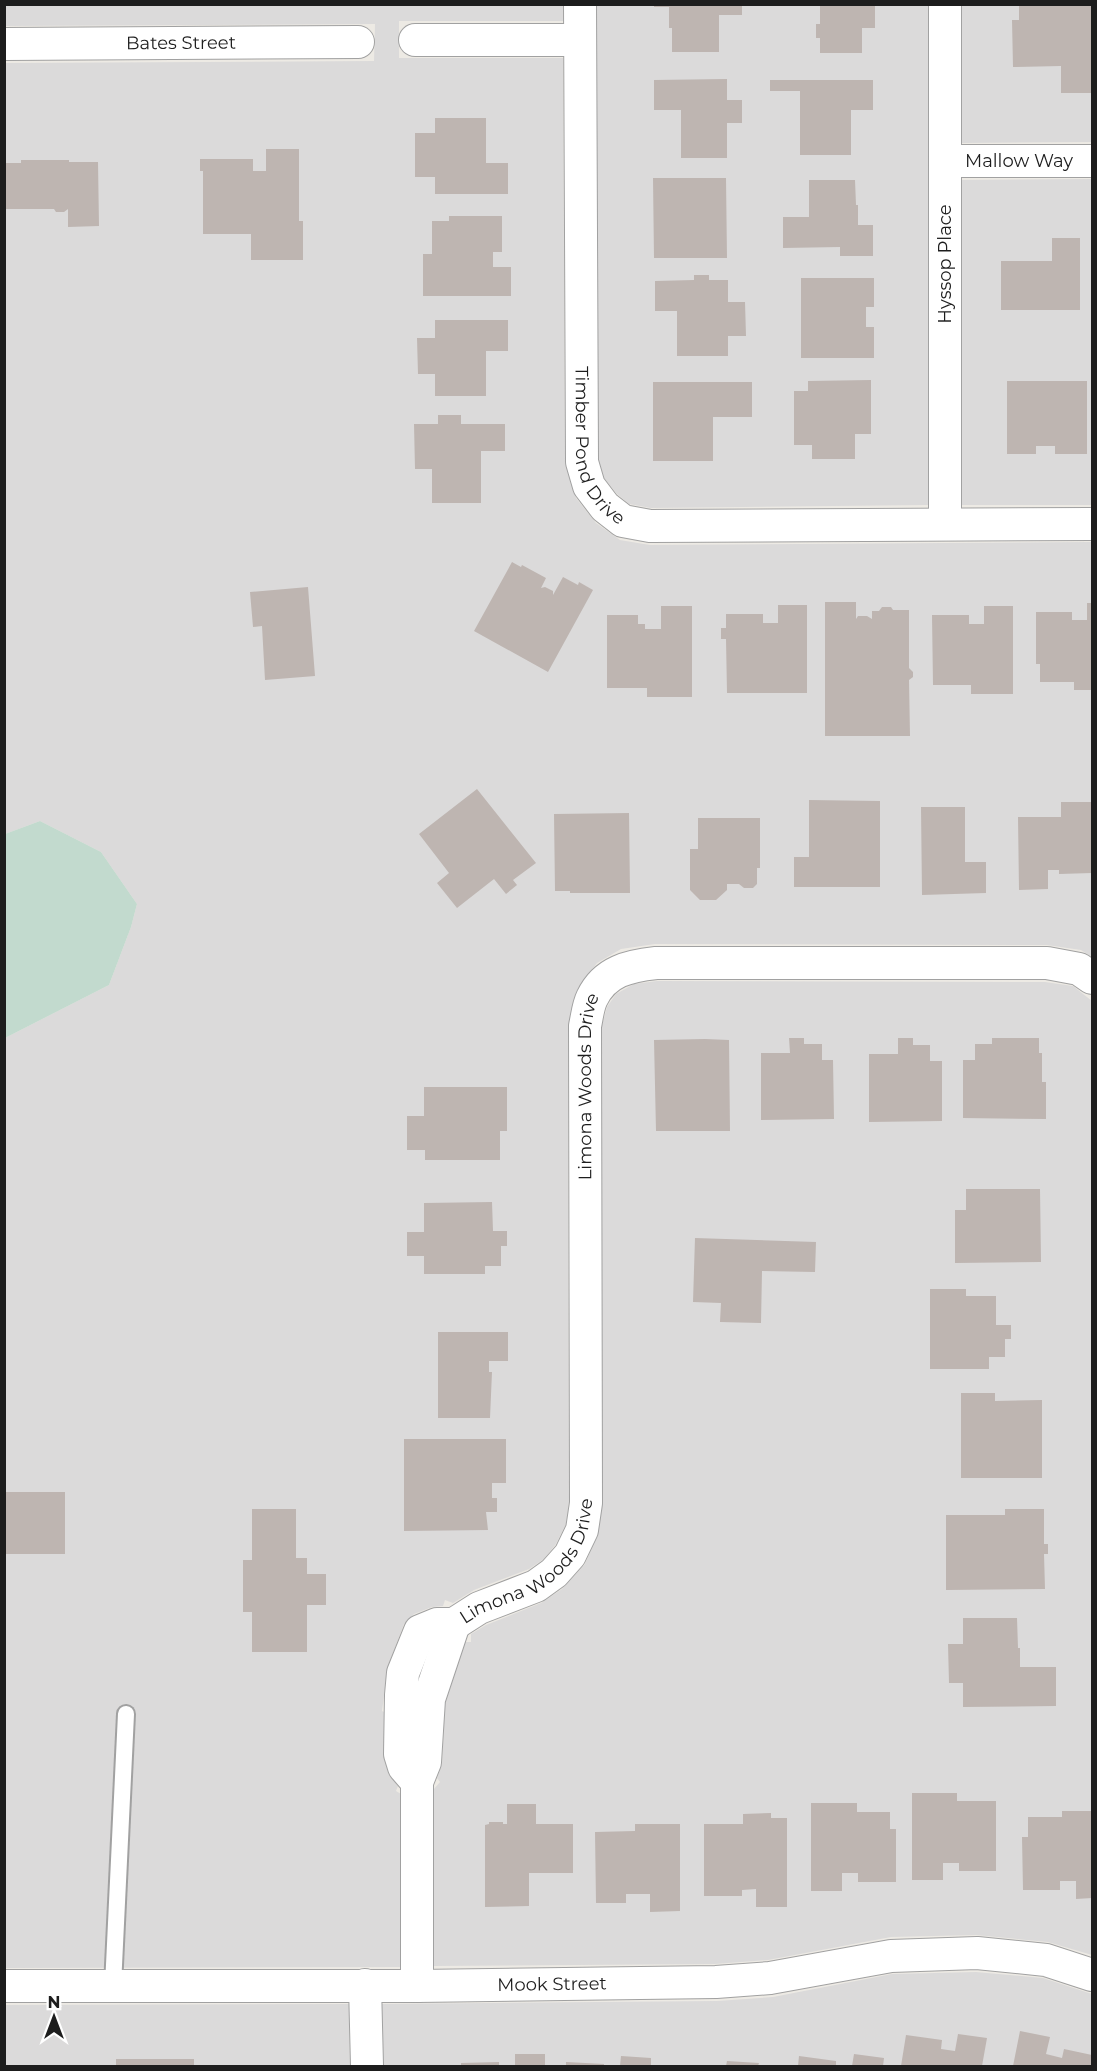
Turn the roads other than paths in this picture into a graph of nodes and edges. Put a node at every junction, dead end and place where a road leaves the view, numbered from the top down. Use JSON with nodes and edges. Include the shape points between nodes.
{"nodes":[{"id":1,"x":580,"y":4,"type":"edge"},
{"id":2,"x":945,"y":4,"type":"edge"},
{"id":3,"x":415,"y":40,"type":"dead end"},
{"id":4,"x":579,"y":40,"type":"junction"},
{"id":5,"x":358,"y":42,"type":"dead end"},
{"id":6,"x":4,"y":45,"type":"edge"},
{"id":7,"x":945,"y":161,"type":"junction"},
{"id":8,"x":1092,"y":161,"type":"edge"},
{"id":9,"x":945,"y":524,"type":"junction"},
{"id":10,"x":1092,"y":524,"type":"edge"},
{"id":11,"x":1092,"y":978,"type":"edge"},
{"id":12,"x":126,"y":1714,"type":"dead end"},
{"id":13,"x":1092,"y":1975,"type":"edge"},
{"id":14,"x":365,"y":1985,"type":"junction"},
{"id":15,"x":4,"y":1986,"type":"edge"},
{"id":16,"x":113,"y":1986,"type":"junction"},
{"id":17,"x":417,"y":1986,"type":"junction"},
{"id":18,"x":367,"y":2067,"type":"edge"}],
"edges":[{"from":1,"to":4,"type":"street","name":"Timber Pond Drive"},
{"from":2,"to":7,"type":"street","name":"Hyssop Place"},
{"from":3,"to":4,"type":"street"},
{"from":4,"to":9,"type":"street","name":"Timber Pond Drive","via":[[582,462],[589,486],[605,507],[623,521],[650,526]]},
{"from":5,"to":6,"type":"street","name":"Bates Street"},
{"from":7,"to":8,"type":"street","name":"Mallow Way"},
{"from":7,"to":9,"type":"street","name":"Hyssop Place"},
{"from":9,"to":10,"type":"street","name":"Timber Pond Drive"},
{"from":11,"to":17,"type":"street","name":"Limona Woods Drive","via":[[1079,969],[1047,963],[656,963],[629,966],[605,980],[592,999],[585,1026],[582,1530],[570,1555],[536,1586],[479,1608],[454,1624],[437,1624],[420,1632],[403,1673],[415,1697],[400,1754],[404,1767],[417,1782]]},
{"from":12,"to":16,"type":"lane"},
{"from":13,"to":17,"type":"street","name":"Mook Street","via":[[1046,1960],[977,1953],[891,1956],[770,1978],[716,1982]]},
{"from":14,"to":16,"type":"street","name":"Mook Street"},
{"from":14,"to":17,"type":"street","name":"Mook Street"},
{"from":14,"to":18,"type":"street"},
{"from":15,"to":16,"type":"street","name":"Mook Street"}]}
